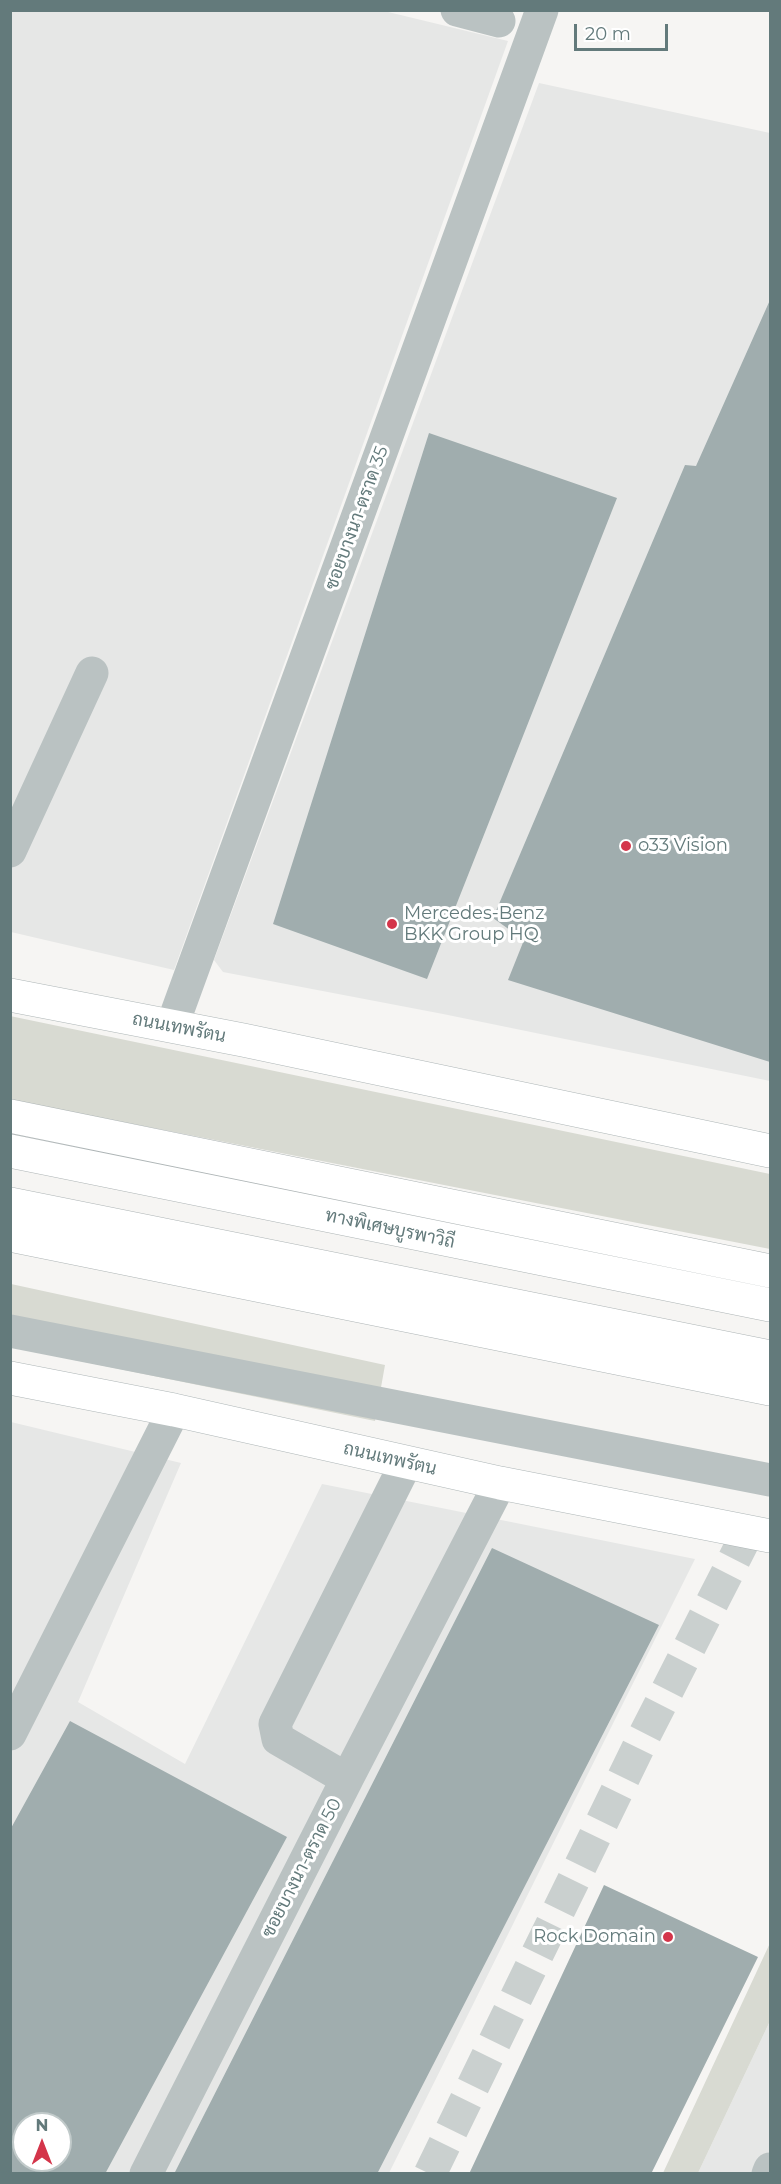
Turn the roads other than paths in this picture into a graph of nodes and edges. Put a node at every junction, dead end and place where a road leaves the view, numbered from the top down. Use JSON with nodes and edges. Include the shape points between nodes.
{"nodes":[{"id":1,"x":457,"y":10,"type":"edge"},
{"id":2,"x":542,"y":10,"type":"edge"},
{"id":3,"x":499,"y":21,"type":"dead end"},
{"id":4,"x":92,"y":673,"type":"dead end"},
{"id":5,"x":10,"y":851,"type":"edge"},
{"id":6,"x":10,"y":995,"type":"edge"},
{"id":7,"x":172,"y":1026,"type":"junction"},
{"id":8,"x":10,"y":1116,"type":"edge"},
{"id":9,"x":10,"y":1151,"type":"edge"},
{"id":10,"x":771,"y":1151,"type":"edge"},
{"id":11,"x":10,"y":1204,"type":"edge"},
{"id":12,"x":10,"y":1235,"type":"edge"},
{"id":13,"x":10,"y":1257,"type":"edge"},
{"id":14,"x":771,"y":1272,"type":"edge"},
{"id":15,"x":771,"y":1305,"type":"edge"},
{"id":16,"x":10,"y":1331,"type":"edge"},
{"id":17,"x":771,"y":1357,"type":"edge"},
{"id":18,"x":10,"y":1378,"type":"edge"},
{"id":19,"x":771,"y":1389,"type":"edge"},
{"id":20,"x":771,"y":1408,"type":"edge"},
{"id":21,"x":174,"y":1410,"type":"junction"},
{"id":22,"x":406,"y":1463,"type":"junction"},
{"id":23,"x":771,"y":1480,"type":"edge"},
{"id":24,"x":500,"y":1483,"type":"junction"},
{"id":25,"x":771,"y":1536,"type":"edge"},
{"id":26,"x":10,"y":1734,"type":"edge"},
{"id":27,"x":347,"y":1779,"type":"junction"},
{"id":28,"x":771,"y":2169,"type":"edge"},
{"id":29,"x":146,"y":2174,"type":"edge"},
{"id":30,"x":768,"y":2174,"type":"edge"}],
"edges":[{"from":1,"to":3,"type":"street"},
{"from":2,"to":7,"type":"street","name":"ซอยบางนา-ตราด 35"},
{"from":4,"to":5,"type":"street"},
{"from":6,"to":7,"type":"main road","name":"ถนนเทพรัตน"},
{"from":7,"to":10,"type":"main road","name":"ถนนเทพรัตน"},
{"from":8,"to":14,"type":"main road"},
{"from":9,"to":15,"type":"main road","name":"ทางพิเศษบูรพาวิถี"},
{"from":11,"to":17,"type":"main road"},
{"from":12,"to":19,"type":"main road"},
{"from":13,"to":20,"type":"main road"},
{"from":16,"to":23,"type":"street"},
{"from":18,"to":21,"type":"main road","name":"ถนนเทพรัตน"},
{"from":21,"to":22,"type":"main road","name":"ถนนเทพรัตน"},
{"from":21,"to":26,"type":"street"},
{"from":22,"to":24,"type":"main road","name":"ถนนเทพรัตน"},
{"from":22,"to":27,"type":"street","name":"ซอยบางนา-ตราด 50","via":[[275,1724],[278,1739]]},
{"from":24,"to":25,"type":"main road","name":"ถนนเทพรัตน"},
{"from":24,"to":27,"type":"street"},
{"from":27,"to":29,"type":"street","name":"ซอยบางนา-ตราด 50"},
{"from":28,"to":30,"type":"street"}]}
